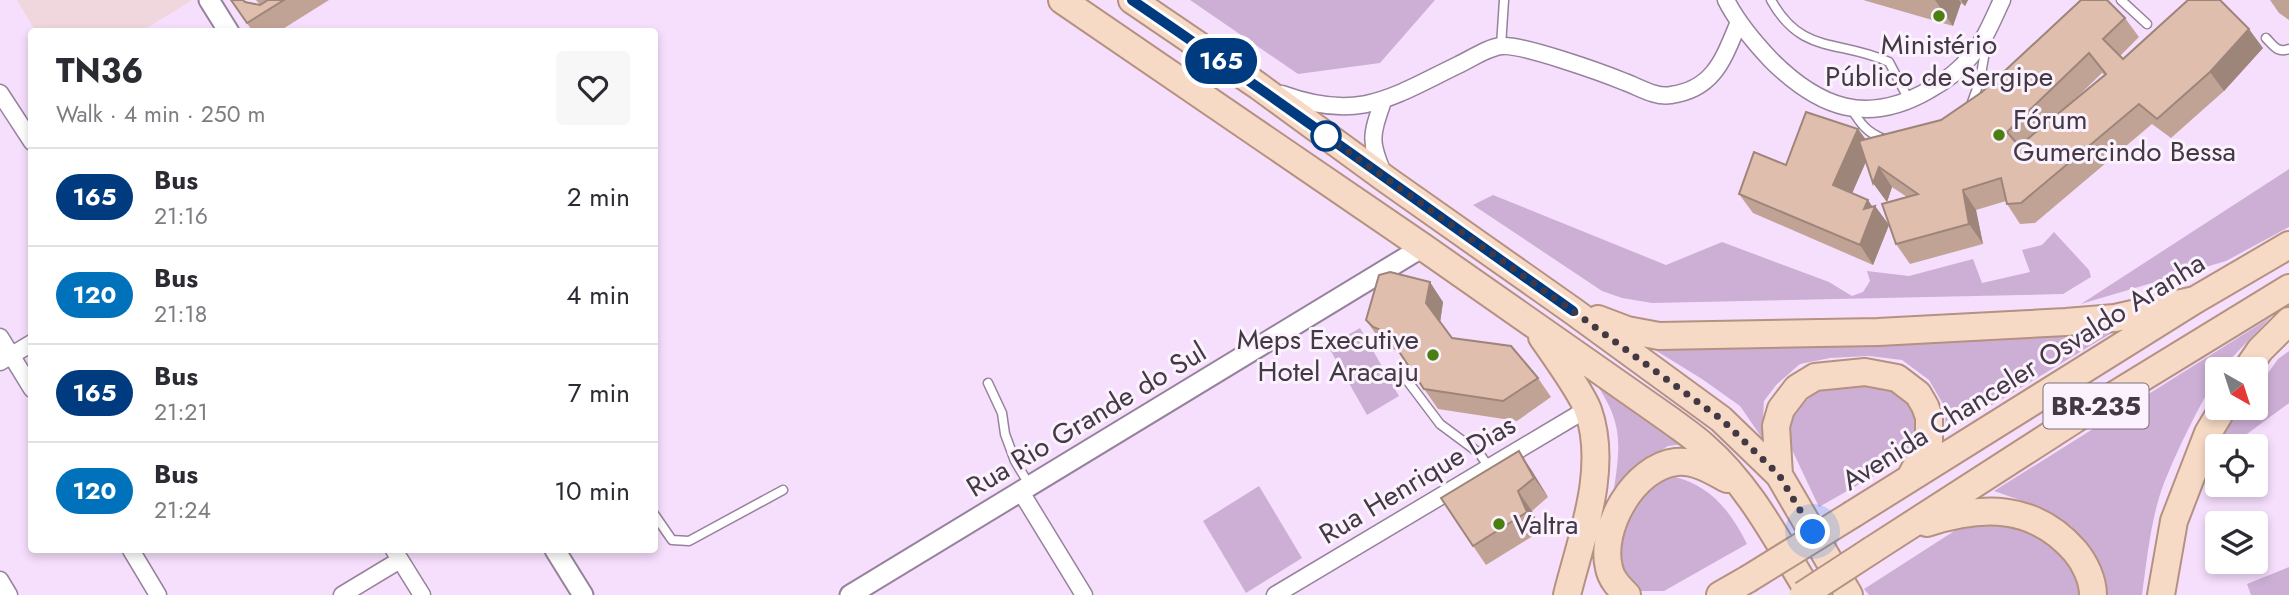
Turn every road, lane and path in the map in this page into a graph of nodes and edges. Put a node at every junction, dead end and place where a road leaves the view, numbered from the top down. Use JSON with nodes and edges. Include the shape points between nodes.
{"nodes":[{"id":1,"x":209,"y":0,"type":"edge"},
{"id":2,"x":1062,"y":0,"type":"edge"},
{"id":3,"x":1132,"y":0,"type":"edge"},
{"id":4,"x":1504,"y":0,"type":"edge"},
{"id":5,"x":1726,"y":0,"type":"edge"},
{"id":6,"x":1770,"y":0,"type":"edge"},
{"id":7,"x":2002,"y":0,"type":"edge"},
{"id":8,"x":2121,"y":0,"type":"edge"},
{"id":9,"x":1739,"y":22,"type":"junction"},
{"id":10,"x":2147,"y":24,"type":"dead end"},
{"id":11,"x":226,"y":28,"type":"edge"},
{"id":12,"x":1987,"y":32,"type":"junction"},
{"id":13,"x":2266,"y":38,"type":"dead end"},
{"id":14,"x":1501,"y":46,"type":"junction"},
{"id":15,"x":2289,"y":49,"type":"edge"},
{"id":16,"x":1257,"y":85,"type":"junction"},
{"id":17,"x":0,"y":93,"type":"edge"},
{"id":18,"x":1383,"y":101,"type":"junction"},
{"id":19,"x":1910,"y":102,"type":"junction"},
{"id":20,"x":1851,"y":108,"type":"junction"},
{"id":21,"x":1968,"y":111,"type":"edge"},
{"id":22,"x":28,"y":136,"type":"edge"},
{"id":23,"x":1891,"y":142,"type":"edge"},
{"id":24,"x":1387,"y":180,"type":"junction"},
{"id":25,"x":2289,"y":245,"type":"edge"},
{"id":26,"x":1423,"y":247,"type":"junction"},
{"id":27,"x":2289,"y":288,"type":"edge"},
{"id":28,"x":2195,"y":300,"type":"junction"},
{"id":29,"x":1573,"y":311,"type":"junction"},
{"id":30,"x":2289,"y":321,"type":"edge"},
{"id":31,"x":1536,"y":326,"type":"junction"},
{"id":32,"x":0,"y":337,"type":"edge"},
{"id":33,"x":28,"y":345,"type":"edge"},
{"id":34,"x":2255,"y":357,"type":"edge"},
{"id":35,"x":6,"y":359,"type":"edge"},
{"id":36,"x":1403,"y":375,"type":"edge"},
{"id":37,"x":988,"y":383,"type":"dead end"},
{"id":38,"x":28,"y":384,"type":"edge"},
{"id":39,"x":1587,"y":409,"type":"junction"},
{"id":40,"x":2216,"y":420,"type":"edge"},
{"id":41,"x":1489,"y":467,"type":"junction"},
{"id":42,"x":1779,"y":475,"type":"junction"},
{"id":43,"x":1910,"y":478,"type":"junction"},
{"id":44,"x":1741,"y":486,"type":"junction"},
{"id":45,"x":1026,"y":489,"type":"junction"},
{"id":46,"x":783,"y":490,"type":"dead end"},
{"id":47,"x":658,"y":520,"type":"edge"},
{"id":48,"x":1905,"y":530,"type":"junction"},
{"id":49,"x":135,"y":553,"type":"edge"},
{"id":50,"x":557,"y":553,"type":"edge"},
{"id":51,"x":397,"y":555,"type":"edge"},
{"id":52,"x":0,"y":580,"type":"edge"},
{"id":53,"x":9,"y":595,"type":"edge"},
{"id":54,"x":158,"y":595,"type":"edge"},
{"id":55,"x":342,"y":595,"type":"edge"},
{"id":56,"x":422,"y":595,"type":"edge"},
{"id":57,"x":583,"y":595,"type":"edge"},
{"id":58,"x":850,"y":595,"type":"edge"},
{"id":59,"x":1084,"y":595,"type":"edge"},
{"id":60,"x":1275,"y":595,"type":"edge"},
{"id":61,"x":1567,"y":595,"type":"edge"},
{"id":62,"x":1626,"y":595,"type":"edge"},
{"id":63,"x":1720,"y":595,"type":"edge"},
{"id":64,"x":1803,"y":595,"type":"edge"},
{"id":65,"x":1811,"y":595,"type":"edge"},
{"id":66,"x":1849,"y":595,"type":"edge"},
{"id":67,"x":2093,"y":595,"type":"edge"},
{"id":68,"x":2161,"y":595,"type":"edge"}],
"edges":[{"from":1,"to":11,"type":"street"},
{"from":2,"to":26,"type":"main road"},
{"from":3,"to":16,"type":"main road"},
{"from":4,"to":14,"type":"lane"},
{"from":5,"to":9,"type":"street"},
{"from":6,"to":19,"type":"lane","via":[[1795,32],[1889,62]]},
{"from":7,"to":12,"type":"street"},
{"from":8,"to":10,"type":"lane"},
{"from":9,"to":14,"type":"street","via":[[1721,65],[1708,80],[1669,96]]},
{"from":9,"to":20,"type":"street","via":[[1789,78],[1808,92]]},
{"from":12,"to":19,"type":"street","via":[[1972,56]]},
{"from":12,"to":21,"type":"lane","via":[[1980,80]]},
{"from":13,"to":15,"type":"lane","via":[[2276,50]]},
{"from":14,"to":18,"type":"street"},
{"from":16,"to":18,"type":"street","via":[[1329,107]]},
{"from":16,"to":24,"type":"main road"},
{"from":17,"to":22,"type":"street"},
{"from":18,"to":24,"type":"street","via":[[1373,149]]},
{"from":19,"to":20,"type":"street","via":[[1888,108]]},
{"from":20,"to":23,"type":"lane","via":[[1873,135]]},
{"from":24,"to":29,"type":"main road"},
{"from":25,"to":28,"type":"main road","name":"Avenida Chanceler Osvaldo Aranha","number":"BR-235"},
{"from":26,"to":31,"type":"main road"},
{"from":26,"to":45,"type":"street","name":"Rua Rio Grande do Sul"},
{"from":27,"to":48,"type":"main road","number":"BR-235"},
{"from":28,"to":29,"type":"main road","via":[[2091,320],[1727,335],[1641,334]]},
{"from":28,"to":43,"type":"main road","name":"Avenida Chanceler Osvaldo Aranha","number":"BR-235"},
{"from":29,"to":42,"type":"main road","via":[[1721,419]]},
{"from":30,"to":34,"type":"main road"},
{"from":31,"to":39,"type":"main road"},
{"from":31,"to":44,"type":"main road","via":[[1696,440]]},
{"from":32,"to":35,"type":"street"},
{"from":33,"to":35,"type":"street"},
{"from":35,"to":38,"type":"street"},
{"from":36,"to":41,"type":"lane","via":[[1440,424],[1479,453]]},
{"from":37,"to":45,"type":"lane"},
{"from":39,"to":41,"type":"street","name":"Rua Henrique Dias"},
{"from":39,"to":61,"type":"main road","via":[[1595,465]]},
{"from":40,"to":68,"type":"main road","via":[[2174,521]]},
{"from":41,"to":60,"type":"street","name":"Rua Henrique Dias"},
{"from":42,"to":43,"type":"main road","via":[[1776,426],[1781,409],[1797,388],[1815,377],[1865,372],[1897,378],[1918,394],[1925,406],[1929,442]]},
{"from":42,"to":66,"type":"main road"},
{"from":43,"to":63,"type":"main road","name":"Avenida Chanceler Osvaldo Aranha","number":"BR-235","bridge":true},
{"from":44,"to":62,"type":"main road","via":[[1690,462],[1657,468],[1639,482],[1622,500],[1608,545],[1608,567]]},
{"from":44,"to":65,"type":"main road"},
{"from":45,"to":58,"type":"street","name":"Rua Rio Grande do Sul"},
{"from":45,"to":59,"type":"street"},
{"from":46,"to":47,"type":"lane","via":[[689,541],[672,540]]},
{"from":48,"to":64,"type":"main road","number":"BR-235","bridge":true},
{"from":48,"to":67,"type":"main road","via":[[1979,512],[2010,512],[2037,520],[2063,538],[2083,561]]},
{"from":49,"to":54,"type":"street"},
{"from":50,"to":57,"type":"street"},
{"from":51,"to":55,"type":"street"},
{"from":51,"to":56,"type":"street"},
{"from":52,"to":53,"type":"street"}]}
